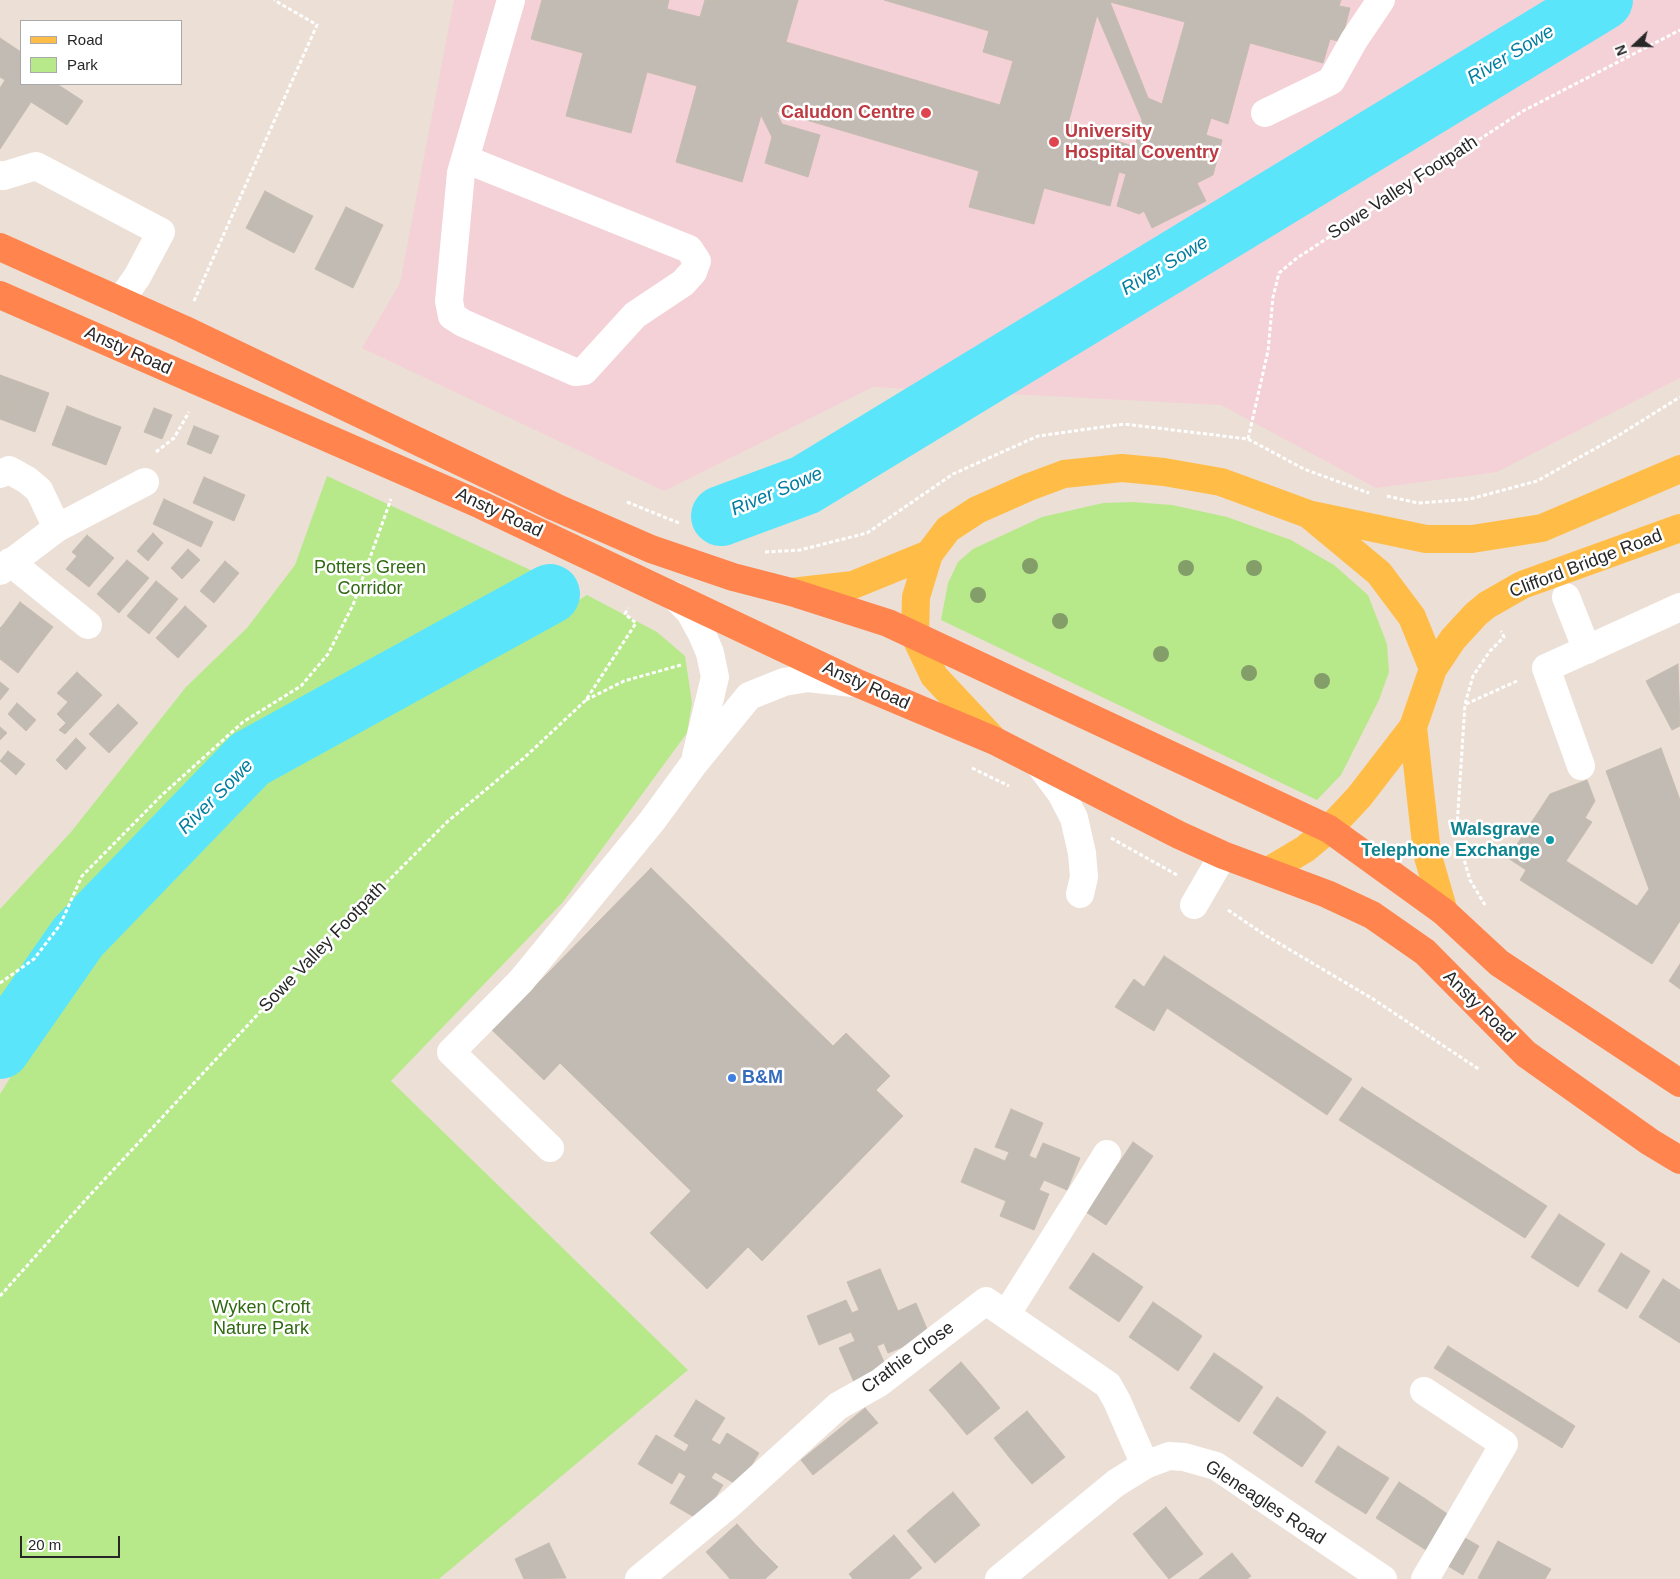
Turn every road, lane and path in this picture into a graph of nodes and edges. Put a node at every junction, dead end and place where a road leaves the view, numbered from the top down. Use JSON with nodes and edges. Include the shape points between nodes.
{"nodes":[{"id":1,"x":274,"y":0,"type":"edge"},
{"id":2,"x":511,"y":0,"type":"edge"},
{"id":3,"x":1381,"y":0,"type":"edge"},
{"id":4,"x":1680,"y":30,"type":"edge"},
{"id":5,"x":1265,"y":113,"type":"dead end"},
{"id":6,"x":465,"y":159,"type":"junction"},
{"id":7,"x":0,"y":175,"type":"edge"},
{"id":8,"x":0,"y":247,"type":"edge"},
{"id":9,"x":0,"y":295,"type":"edge"},
{"id":10,"x":120,"y":301,"type":"junction"},
{"id":11,"x":183,"y":329,"type":"junction"},
{"id":12,"x":200,"y":382,"type":"junction"},
{"id":13,"x":1680,"y":397,"type":"edge"},
{"id":14,"x":1248,"y":439,"type":"junction"},
{"id":15,"x":403,"y":469,"type":"junction"},
{"id":16,"x":1680,"y":469,"type":"edge"},
{"id":17,"x":0,"y":474,"type":"edge"},
{"id":18,"x":146,"y":482,"type":"joint"},
{"id":19,"x":1377,"y":494,"type":"dead end"},
{"id":20,"x":1385,"y":496,"type":"dead end"},
{"id":21,"x":1308,"y":514,"type":"junction"},
{"id":22,"x":665,"y":518,"type":"dead end"},
{"id":23,"x":682,"y":525,"type":"dead end"},
{"id":24,"x":57,"y":528,"type":"junction"},
{"id":25,"x":1680,"y":528,"type":"edge"},
{"id":26,"x":756,"y":552,"type":"dead end"},
{"id":27,"x":929,"y":554,"type":"junction"},
{"id":28,"x":5,"y":566,"type":"edge"},
{"id":29,"x":791,"y":592,"type":"junction"},
{"id":30,"x":673,"y":596,"type":"junction"},
{"id":31,"x":1566,"y":597,"type":"dead end"},
{"id":32,"x":628,"y":607,"type":"dead end"},
{"id":33,"x":1680,"y":607,"type":"edge"},
{"id":34,"x":1497,"y":623,"type":"dead end"},
{"id":35,"x":88,"y":625,"type":"dead end"},
{"id":36,"x":915,"y":636,"type":"junction"},
{"id":37,"x":1586,"y":650,"type":"junction"},
{"id":38,"x":686,"y":664,"type":"dead end"},
{"id":39,"x":1546,"y":668,"type":"junction"},
{"id":40,"x":1433,"y":669,"type":"junction"},
{"id":41,"x":857,"y":684,"type":"junction"},
{"id":42,"x":586,"y":700,"type":"junction"},
{"id":43,"x":1465,"y":704,"type":"junction"},
{"id":44,"x":1413,"y":727,"type":"junction"},
{"id":45,"x":994,"y":741,"type":"junction"},
{"id":46,"x":693,"y":765,"type":"junction"},
{"id":47,"x":1040,"y":765,"type":"junction"},
{"id":48,"x":1581,"y":766,"type":"dead end"},
{"id":49,"x":970,"y":767,"type":"dead end"},
{"id":50,"x":1014,"y":788,"type":"dead end"},
{"id":51,"x":1074,"y":818,"type":"junction"},
{"id":52,"x":1329,"y":830,"type":"junction"},
{"id":53,"x":1223,"y":855,"type":"junction"},
{"id":54,"x":1268,"y":871,"type":"junction"},
{"id":55,"x":1080,"y":894,"type":"dead end"},
{"id":56,"x":1198,"y":899,"type":"junction"},
{"id":57,"x":1487,"y":908,"type":"dead end"},
{"id":58,"x":1452,"y":919,"type":"junction"},
{"id":59,"x":0,"y":983,"type":"edge"},
{"id":60,"x":1480,"y":1070,"type":"dead end"},
{"id":61,"x":1680,"y":1083,"type":"edge"},
{"id":62,"x":550,"y":1148,"type":"dead end"},
{"id":63,"x":1107,"y":1154,"type":"dead end"},
{"id":64,"x":1680,"y":1160,"type":"edge"},
{"id":65,"x":0,"y":1296,"type":"edge"},
{"id":66,"x":1006,"y":1315,"type":"junction"},
{"id":67,"x":1424,"y":1390,"type":"dead end"},
{"id":68,"x":1145,"y":1465,"type":"junction"},
{"id":69,"x":650,"y":1575,"type":"edge"},
{"id":70,"x":999,"y":1579,"type":"edge"},
{"id":71,"x":1383,"y":1579,"type":"edge"},
{"id":72,"x":1425,"y":1579,"type":"edge"}],
"edges":[{"from":1,"to":11,"type":"path","via":[[317,25]]},
{"from":2,"to":6,"type":"street"},
{"from":3,"to":5,"type":"street","via":[[1331,81]]},
{"from":4,"to":14,"type":"path","name":"Sowe Valley Footpath","via":[[1523,111],[1297,258],[1279,273],[1268,351]]},
{"from":6,"to":6,"type":"street","via":[[449,301],[452,316],[463,323],[575,372],[584,371],[635,315],[683,283],[693,272],[696,261],[690,249]]},
{"from":7,"to":10,"type":"street","via":[[36,166],[161,232]]},
{"from":8,"to":10,"type":"highway","name":"Ansty Road"},
{"from":9,"to":12,"type":"highway","name":"Ansty Road"},
{"from":10,"to":11,"type":"highway","name":"Ansty Road"},
{"from":11,"to":29,"type":"highway","name":"Ansty Road","via":[[554,507],[642,545],[733,577]]},
{"from":12,"to":15,"type":"highway","name":"Ansty Road"},
{"from":12,"to":18,"type":"path","via":[[196,402],[174,438],[138,466]]},
{"from":13,"to":20,"type":"path","via":[[1537,482],[1470,499],[1418,503]]},
{"from":14,"to":19,"type":"path","via":[[1304,469]]},
{"from":14,"to":26,"type":"path","via":[[1124,424],[1038,436],[953,474],[867,533],[800,550]]},
{"from":15,"to":30,"type":"highway","name":"Ansty Road"},
{"from":15,"to":59,"type":"path","via":[[354,605],[328,654],[301,686],[243,722],[162,795],[82,876],[60,925],[34,959]]},
{"from":16,"to":21,"type":"main road","via":[[1542,528],[1472,540],[1426,539]]},
{"from":17,"to":24,"type":"street","via":[[9,470],[39,490]]},
{"from":18,"to":24,"type":"street"},
{"from":21,"to":27,"type":"main road","via":[[1221,482],[1164,472],[1122,468],[1064,474],[977,510],[948,529]]},
{"from":21,"to":40,"type":"main road","via":[[1379,573],[1412,617]]},
{"from":22,"to":23,"type":"path"},
{"from":24,"to":28,"type":"street"},
{"from":25,"to":40,"type":"main road","name":"Clifford Bridge Road","via":[[1522,585],[1487,605],[1453,639]]},
{"from":27,"to":29,"type":"main road","name":"Ansty Road","via":[[853,584]]},
{"from":27,"to":36,"type":"main road","via":[[916,597]]},
{"from":28,"to":35,"type":"street"},
{"from":29,"to":36,"type":"highway","via":[[888,623]]},
{"from":30,"to":41,"type":"highway","name":"Ansty Road"},
{"from":30,"to":46,"type":"street","via":[[690,612],[702,634],[715,677]]},
{"from":31,"to":37,"type":"street"},
{"from":32,"to":42,"type":"path","name":"Sowe Valley Footpath","via":[[625,614],[636,623]]},
{"from":33,"to":37,"type":"street"},
{"from":34,"to":43,"type":"path","via":[[1504,637],[1473,676]]},
{"from":36,"to":45,"type":"main road","via":[[934,676]]},
{"from":36,"to":52,"type":"highway"},
{"from":37,"to":39,"type":"street"},
{"from":38,"to":42,"type":"path","via":[[624,681]]},
{"from":39,"to":43,"type":"path"},
{"from":39,"to":48,"type":"street"},
{"from":40,"to":44,"type":"main road","name":"Clifford Bridge Road"},
{"from":41,"to":45,"type":"highway","name":"Ansty Road"},
{"from":41,"to":46,"type":"street","via":[[808,678],[784,682],[755,693],[749,696]]},
{"from":42,"to":65,"type":"path","name":"Sowe Valley Footpath","via":[[525,757],[447,822],[298,971]]},
{"from":43,"to":57,"type":"path","via":[[1457,835],[1470,880]]},
{"from":44,"to":52,"type":"main road"},
{"from":44,"to":58,"type":"main road","via":[[1427,853]]},
{"from":45,"to":47,"type":"highway","name":"Ansty Road"},
{"from":46,"to":62,"type":"street","via":[[652,821],[521,980],[451,1052]]},
{"from":47,"to":51,"type":"street","via":[[1061,793]]},
{"from":47,"to":53,"type":"highway","name":"Ansty Road"},
{"from":49,"to":50,"type":"path"},
{"from":51,"to":55,"type":"street","via":[[1084,877]]},
{"from":51,"to":56,"type":"path","via":[[1169,870]]},
{"from":52,"to":54,"type":"main road"},
{"from":52,"to":58,"type":"highway"},
{"from":53,"to":54,"type":"highway","name":"Ansty Road"},
{"from":53,"to":56,"type":"street"},
{"from":54,"to":64,"type":"highway","name":"Ansty Road","via":[[1372,915],[1399,932],[1425,952],[1526,1054]]},
{"from":56,"to":60,"type":"path","via":[[1373,999]]},
{"from":58,"to":61,"type":"highway","via":[[1499,963]]},
{"from":63,"to":66,"type":"street"},
{"from":66,"to":68,"type":"street","name":"Crathie Close","via":[[1108,1385]]},
{"from":66,"to":69,"type":"street","name":"Crathie Close","via":[[986,1301],[879,1383],[838,1406]]},
{"from":67,"to":72,"type":"street","via":[[1504,1444]]},
{"from":68,"to":70,"type":"street","name":"Gleneagles Road","via":[[1116,1483]]},
{"from":68,"to":71,"type":"street","name":"Gleneagles Road","via":[[1169,1456],[1216,1466]]}]}
